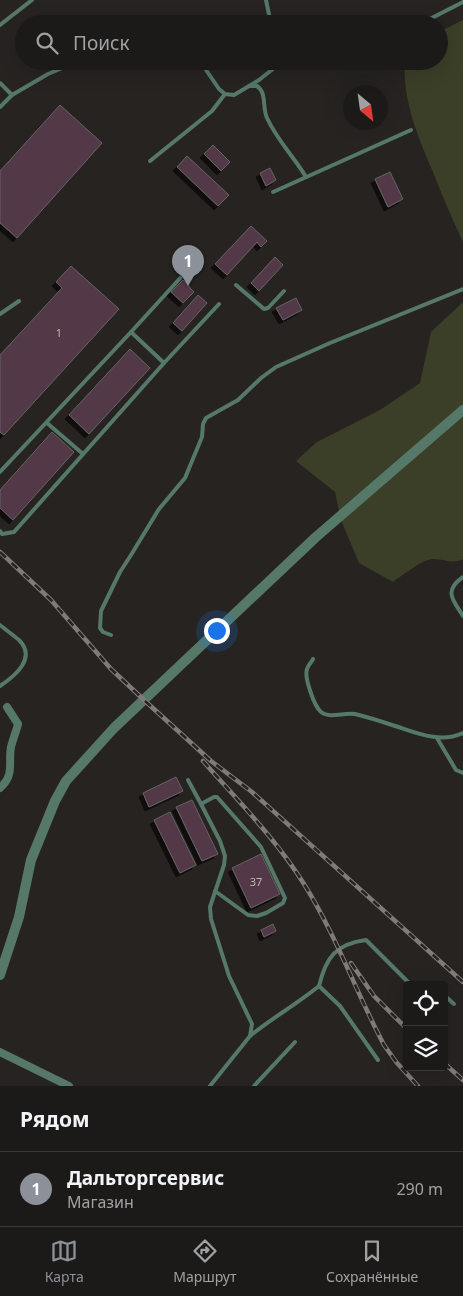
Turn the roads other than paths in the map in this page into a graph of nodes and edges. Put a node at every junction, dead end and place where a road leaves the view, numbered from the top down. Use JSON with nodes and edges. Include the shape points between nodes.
{"nodes":[{"id":1,"x":32,"y":0,"type":"edge"},
{"id":2,"x":266,"y":0,"type":"edge"},
{"id":3,"x":463,"y":2,"type":"edge"},
{"id":4,"x":269,"y":15,"type":"edge"},
{"id":5,"x":438,"y":15,"type":"edge"},
{"id":6,"x":0,"y":24,"type":"edge"},
{"id":7,"x":57,"y":70,"type":"edge"},
{"id":8,"x":206,"y":70,"type":"edge"},
{"id":9,"x":271,"y":70,"type":"edge"},
{"id":10,"x":0,"y":83,"type":"edge"},
{"id":11,"x":249,"y":86,"type":"junction"},
{"id":12,"x":225,"y":94,"type":"junction"},
{"id":13,"x":12,"y":96,"type":"junction"},
{"id":14,"x":0,"y":106,"type":"edge"},
{"id":15,"x":411,"y":130,"type":"dead end"},
{"id":16,"x":150,"y":161,"type":"dead end"},
{"id":17,"x":306,"y":177,"type":"junction"},
{"id":18,"x":273,"y":192,"type":"dead end"},
{"id":19,"x":184,"y":274,"type":"dead end"},
{"id":20,"x":236,"y":286,"type":"dead end"},
{"id":21,"x":463,"y":289,"type":"edge"},
{"id":22,"x":284,"y":291,"type":"dead end"},
{"id":23,"x":19,"y":301,"type":"dead end"},
{"id":24,"x":219,"y":304,"type":"dead end"},
{"id":25,"x":0,"y":314,"type":"edge"},
{"id":26,"x":131,"y":332,"type":"junction"},
{"id":27,"x":164,"y":363,"type":"junction"},
{"id":28,"x":463,"y":410,"type":"edge"},
{"id":29,"x":47,"y":422,"type":"junction"},
{"id":30,"x":82,"y":454,"type":"junction"},
{"id":31,"x":0,"y":472,"type":"edge"},
{"id":32,"x":0,"y":531,"type":"edge"},
{"id":33,"x":463,"y":577,"type":"edge"},
{"id":34,"x":463,"y":616,"type":"edge"},
{"id":35,"x":0,"y":626,"type":"edge"},
{"id":36,"x":110,"y":635,"type":"dead end"},
{"id":37,"x":313,"y":659,"type":"dead end"},
{"id":38,"x":0,"y":686,"type":"edge"},
{"id":39,"x":4,"y":707,"type":"edge"},
{"id":40,"x":463,"y":733,"type":"edge"},
{"id":41,"x":437,"y":738,"type":"junction"},
{"id":42,"x":463,"y":773,"type":"edge"},
{"id":43,"x":188,"y":780,"type":"dead end"},
{"id":44,"x":0,"y":788,"type":"edge"},
{"id":45,"x":201,"y":804,"type":"junction"},
{"id":46,"x":215,"y":891,"type":"junction"},
{"id":47,"x":0,"y":976,"type":"edge"},
{"id":48,"x":407,"y":981,"type":"edge"},
{"id":49,"x":319,"y":986,"type":"junction"},
{"id":50,"x":448,"y":999,"type":"edge"},
{"id":51,"x":454,"y":1004,"type":"dead end"},
{"id":52,"x":250,"y":1036,"type":"junction"},
{"id":53,"x":294,"y":1042,"type":"dead end"},
{"id":54,"x":0,"y":1052,"type":"edge"},
{"id":55,"x":378,"y":1060,"type":"dead end"},
{"id":56,"x":69,"y":1086,"type":"edge"},
{"id":57,"x":210,"y":1086,"type":"edge"},
{"id":58,"x":254,"y":1086,"type":"edge"}],
"edges":[{"from":1,"to":6,"type":"lane"},
{"from":2,"to":4,"type":"lane"},
{"from":3,"to":5,"type":"lane"},
{"from":7,"to":13,"type":"lane"},
{"from":8,"to":12,"type":"lane"},
{"from":9,"to":11,"type":"lane"},
{"from":10,"to":13,"type":"lane"},
{"from":11,"to":12,"type":"lane","via":[[234,95]]},
{"from":11,"to":17,"type":"lane","via":[[261,89],[272,129]]},
{"from":12,"to":16,"type":"lane","via":[[212,111]]},
{"from":13,"to":14,"type":"lane"},
{"from":15,"to":17,"type":"lane"},
{"from":17,"to":18,"type":"lane"},
{"from":19,"to":26,"type":"lane"},
{"from":20,"to":22,"type":"lane","via":[[264,309]]},
{"from":21,"to":36,"type":"lane","via":[[276,367],[238,400],[206,418],[202,437],[185,478],[159,508],[120,572],[101,611],[100,628]]},
{"from":23,"to":25,"type":"lane"},
{"from":24,"to":27,"type":"lane"},
{"from":26,"to":27,"type":"lane"},
{"from":26,"to":29,"type":"lane"},
{"from":27,"to":30,"type":"lane"},
{"from":28,"to":47,"type":"street","via":[[316,537],[114,728],[66,781],[31,860],[19,917]]},
{"from":29,"to":30,"type":"lane"},
{"from":29,"to":31,"type":"lane"},
{"from":30,"to":32,"type":"lane","via":[[14,532],[2,534]]},
{"from":33,"to":34,"type":"lane","via":[[451,591]]},
{"from":35,"to":38,"type":"lane","via":[[20,641],[26,650],[22,667]]},
{"from":37,"to":41,"type":"lane","via":[[307,670],[308,684],[320,711],[326,715],[353,714]]},
{"from":39,"to":44,"type":"street","via":[[18,724],[11,748],[10,771]]},
{"from":40,"to":41,"type":"lane"},
{"from":41,"to":42,"type":"lane","via":[[456,770]]},
{"from":43,"to":45,"type":"lane"},
{"from":45,"to":46,"type":"lane","via":[[225,856]]},
{"from":45,"to":46,"type":"lane","via":[[214,797],[220,799],[261,848],[285,898],[283,903],[257,916],[248,915]]},
{"from":46,"to":52,"type":"lane","via":[[210,907],[211,919],[230,976],[252,1024]]},
{"from":48,"to":49,"type":"lane","via":[[366,940],[338,949],[325,966]]},
{"from":49,"to":52,"type":"lane"},
{"from":49,"to":55,"type":"lane","via":[[340,1006]]},
{"from":50,"to":51,"type":"lane"},
{"from":52,"to":57,"type":"lane"},
{"from":53,"to":58,"type":"lane"},
{"from":54,"to":56,"type":"street"}]}
